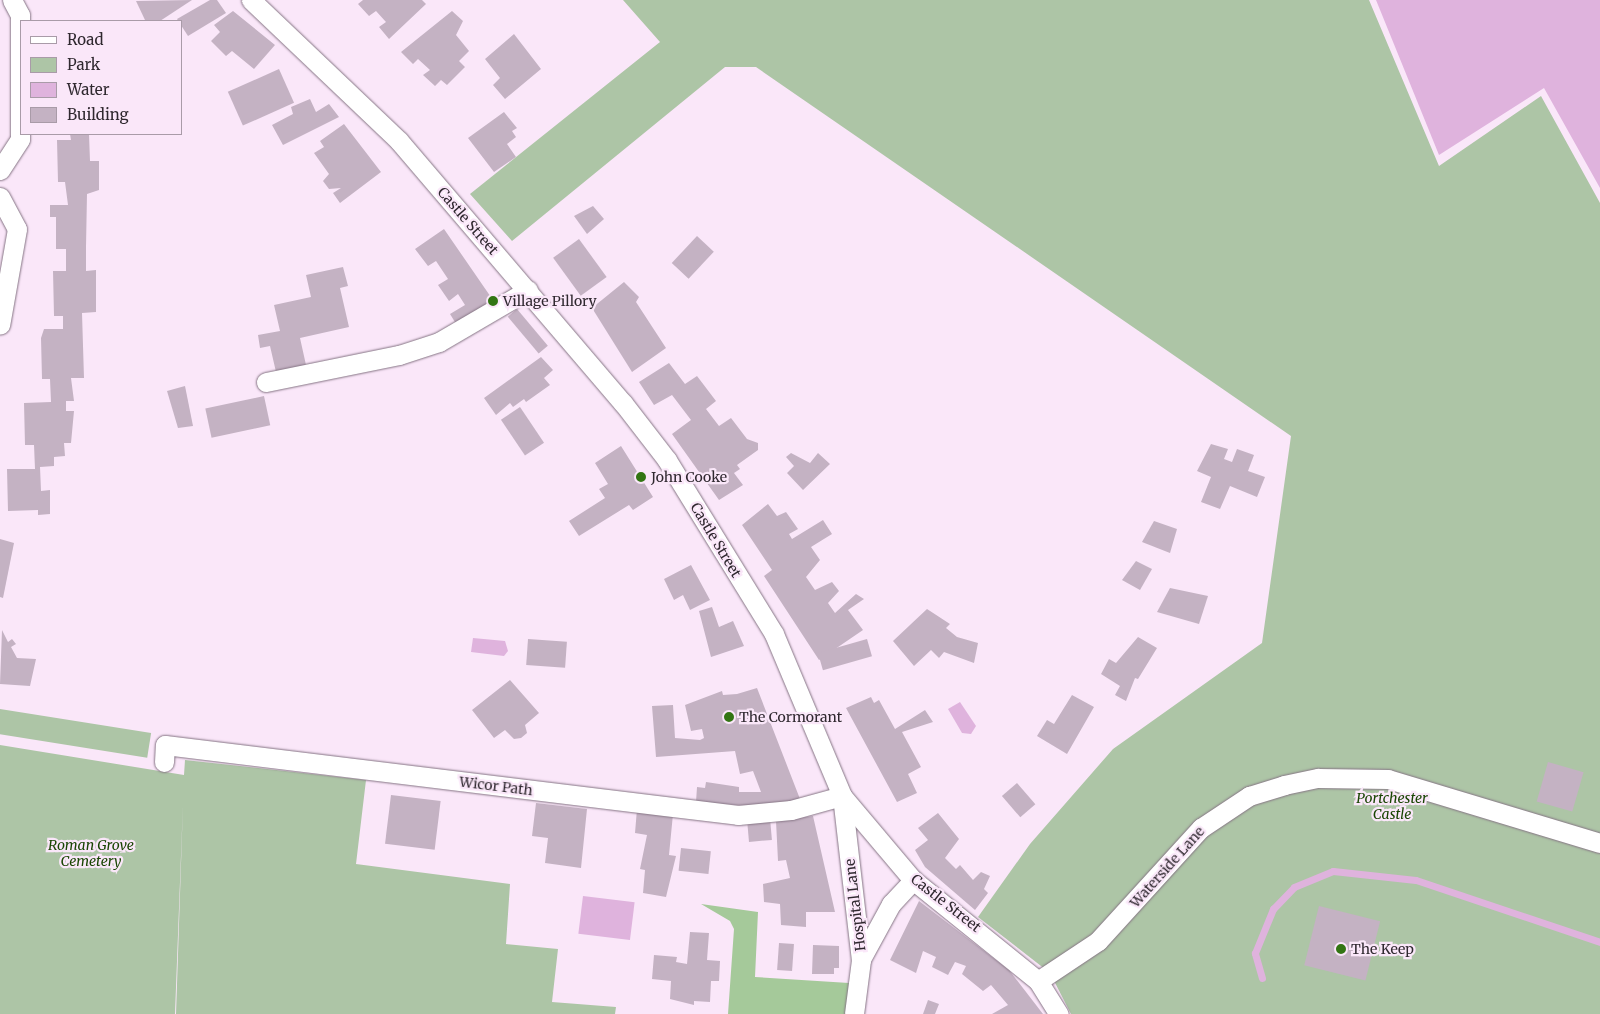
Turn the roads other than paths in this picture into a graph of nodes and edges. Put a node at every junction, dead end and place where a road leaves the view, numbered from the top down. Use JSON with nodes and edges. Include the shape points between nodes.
{"nodes":[{"id":1,"x":251,"y":0,"type":"edge"},
{"id":2,"x":16,"y":8,"type":"edge"},
{"id":3,"x":0,"y":170,"type":"edge"},
{"id":4,"x":0,"y":197,"type":"edge"},
{"id":5,"x":528,"y":290,"type":"junction"},
{"id":6,"x":0,"y":325,"type":"edge"},
{"id":7,"x":266,"y":382,"type":"dead end"},
{"id":8,"x":164,"y":762,"type":"dead end"},
{"id":9,"x":842,"y":796,"type":"junction"},
{"id":10,"x":1600,"y":843,"type":"edge"},
{"id":11,"x":913,"y":880,"type":"junction"},
{"id":12,"x":861,"y":960,"type":"junction"},
{"id":13,"x":1038,"y":981,"type":"junction"},
{"id":14,"x":854,"y":1014,"type":"edge"},
{"id":15,"x":1059,"y":1014,"type":"edge"}],
"edges":[{"from":1,"to":5,"type":"street","name":"Castle Street","via":[[399,141]]},
{"from":2,"to":3,"type":"street","via":[[20,139]]},
{"from":4,"to":6,"type":"street","via":[[17,229]]},
{"from":5,"to":7,"type":"street","via":[[454,336],[422,348]]},
{"from":5,"to":9,"type":"street","name":"Castle Street","via":[[623,403],[695,505],[774,634]]},
{"from":8,"to":9,"type":"street","name":"Wicor Path","via":[[165,745],[738,814],[790,810]]},
{"from":9,"to":11,"type":"street","name":"Castle Street"},
{"from":9,"to":12,"type":"street","name":"Hospital Lane"},
{"from":10,"to":13,"type":"street","name":"Waterside Lane","via":[[1388,779],[1318,778],[1284,785],[1249,796],[1201,828],[1098,941]]},
{"from":11,"to":12,"type":"street","via":[[891,904]]},
{"from":11,"to":13,"type":"street","name":"Castle Street"},
{"from":12,"to":14,"type":"street","name":"Hospital Lane"},
{"from":13,"to":15,"type":"street","name":"Castle Street"}]}
